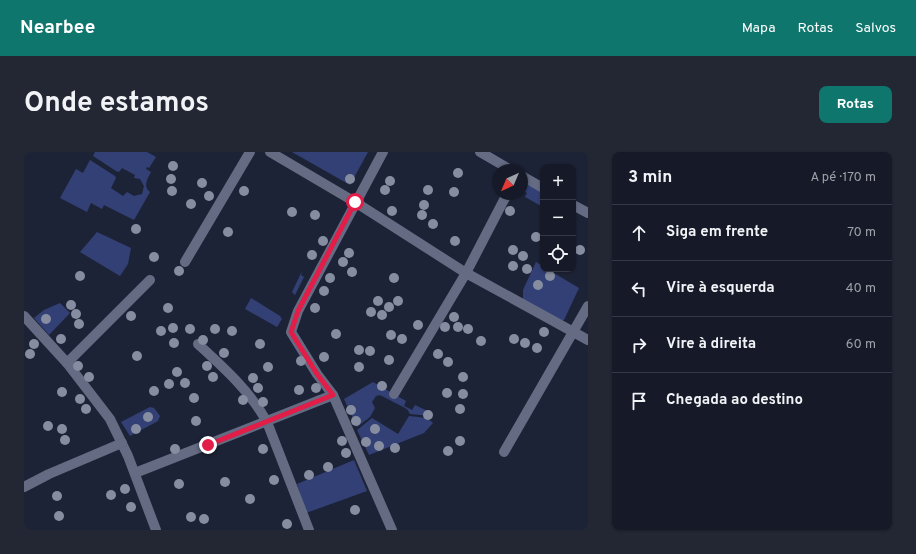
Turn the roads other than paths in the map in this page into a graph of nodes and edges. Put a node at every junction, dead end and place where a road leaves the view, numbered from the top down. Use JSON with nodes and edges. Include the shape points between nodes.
{"nodes":[{"id":1,"x":250,"y":152,"type":"edge"},
{"id":2,"x":270,"y":152,"type":"edge"},
{"id":3,"x":383,"y":152,"type":"edge"},
{"id":4,"x":480,"y":152,"type":"edge"},
{"id":5,"x":501,"y":164,"type":"edge"},
{"id":6,"x":528,"y":179,"type":"edge"},
{"id":7,"x":540,"y":186,"type":"edge"},
{"id":8,"x":504,"y":200,"type":"edge"},
{"id":9,"x":355,"y":202,"type":"junction"},
{"id":10,"x":576,"y":207,"type":"edge"},
{"id":11,"x":588,"y":213,"type":"edge"},
{"id":12,"x":185,"y":262,"type":"dead end"},
{"id":13,"x":466,"y":272,"type":"junction"},
{"id":14,"x":150,"y":280,"type":"dead end"},
{"id":15,"x":588,"y":306,"type":"edge"},
{"id":16,"x":24,"y":316,"type":"edge"},
{"id":17,"x":574,"y":332,"type":"junction"},
{"id":18,"x":588,"y":340,"type":"edge"},
{"id":19,"x":198,"y":344,"type":"dead end"},
{"id":20,"x":67,"y":364,"type":"junction"},
{"id":21,"x":394,"y":394,"type":"dead end"},
{"id":22,"x":333,"y":395,"type":"junction"},
{"id":23,"x":268,"y":422,"type":"junction"},
{"id":24,"x":122,"y":443,"type":"junction"},
{"id":25,"x":504,"y":452,"type":"dead end"},
{"id":26,"x":135,"y":473,"type":"junction"},
{"id":27,"x":24,"y":487,"type":"edge"},
{"id":28,"x":156,"y":530,"type":"edge"},
{"id":29,"x":309,"y":530,"type":"edge"},
{"id":30,"x":392,"y":530,"type":"edge"}],
"edges":[{"from":1,"to":12,"type":"street"},
{"from":2,"to":9,"type":"street"},
{"from":3,"to":9,"type":"street"},
{"from":4,"to":5,"type":"street"},
{"from":6,"to":7,"type":"street"},
{"from":8,"to":13,"type":"street"},
{"from":9,"to":13,"type":"street"},
{"from":9,"to":22,"type":"street","via":[[298,311],[291,332]]},
{"from":10,"to":11,"type":"street"},
{"from":13,"to":17,"type":"street"},
{"from":13,"to":21,"type":"street"},
{"from":14,"to":20,"type":"street"},
{"from":15,"to":17,"type":"street"},
{"from":16,"to":20,"type":"street"},
{"from":17,"to":18,"type":"street"},
{"from":17,"to":25,"type":"street"},
{"from":19,"to":23,"type":"street","via":[[233,376]]},
{"from":20,"to":24,"type":"street","via":[[110,419]]},
{"from":22,"to":23,"type":"street"},
{"from":22,"to":30,"type":"street"},
{"from":23,"to":26,"type":"street"},
{"from":23,"to":29,"type":"street"},
{"from":24,"to":26,"type":"street"},
{"from":24,"to":27,"type":"street"},
{"from":26,"to":28,"type":"street"}]}
